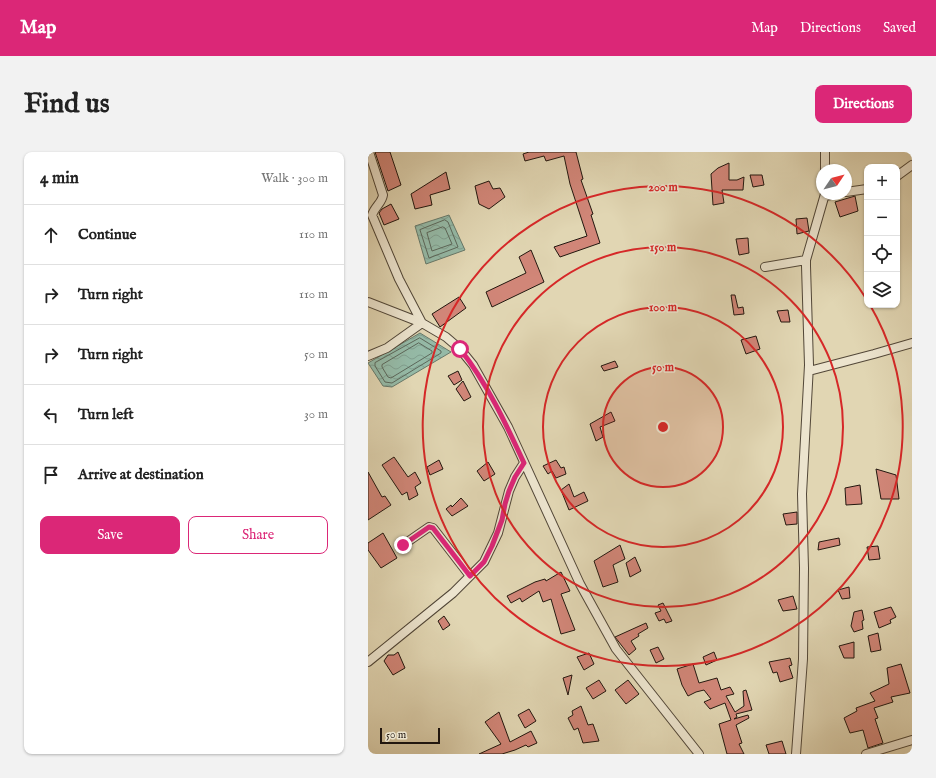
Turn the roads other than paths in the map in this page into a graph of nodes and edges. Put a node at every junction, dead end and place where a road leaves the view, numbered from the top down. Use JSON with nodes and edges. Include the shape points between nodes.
{"nodes":[{"id":1,"x":369,"y":152,"type":"edge"},
{"id":2,"x":825,"y":152,"type":"edge"},
{"id":3,"x":825,"y":164,"type":"edge"},
{"id":4,"x":912,"y":165,"type":"edge"},
{"id":5,"x":900,"y":174,"type":"edge"},
{"id":6,"x":864,"y":189,"type":"edge"},
{"id":7,"x":852,"y":191,"type":"edge"},
{"id":8,"x":824,"y":200,"type":"edge"},
{"id":9,"x":806,"y":260,"type":"junction"},
{"id":10,"x":765,"y":267,"type":"dead end"},
{"id":11,"x":368,"y":302,"type":"edge"},
{"id":12,"x":422,"y":323,"type":"junction"},
{"id":13,"x":912,"y":343,"type":"edge"},
{"id":14,"x":368,"y":356,"type":"edge"},
{"id":15,"x":809,"y":370,"type":"junction"},
{"id":16,"x":524,"y":463,"type":"junction"},
{"id":17,"x":403,"y":545,"type":"dead end"},
{"id":18,"x":470,"y":576,"type":"junction"},
{"id":19,"x":368,"y":662,"type":"edge"},
{"id":20,"x":912,"y":740,"type":"edge"},
{"id":21,"x":699,"y":754,"type":"edge"},
{"id":22,"x":796,"y":754,"type":"edge"},
{"id":23,"x":866,"y":754,"type":"edge"}],
"edges":[{"from":1,"to":12,"type":"street","via":[[383,195],[372,215],[399,279]]},
{"from":2,"to":3,"type":"street"},
{"from":4,"to":5,"type":"street"},
{"from":6,"to":7,"type":"street"},
{"from":8,"to":9,"type":"street"},
{"from":9,"to":10,"type":"street"},
{"from":9,"to":15,"type":"street"},
{"from":11,"to":12,"type":"street"},
{"from":12,"to":14,"type":"street","via":[[388,348]]},
{"from":12,"to":16,"type":"street","via":[[446,337],[473,365]]},
{"from":13,"to":15,"type":"street"},
{"from":15,"to":22,"type":"street","via":[[802,494],[802,659]]},
{"from":16,"to":18,"type":"street","via":[[509,491],[492,546],[484,562]]},
{"from":16,"to":21,"type":"street","via":[[580,584],[616,649]]},
{"from":17,"to":18,"type":"street","via":[[429,527],[433,528]]},
{"from":18,"to":19,"type":"street","via":[[453,593]]},
{"from":20,"to":23,"type":"street"}]}
